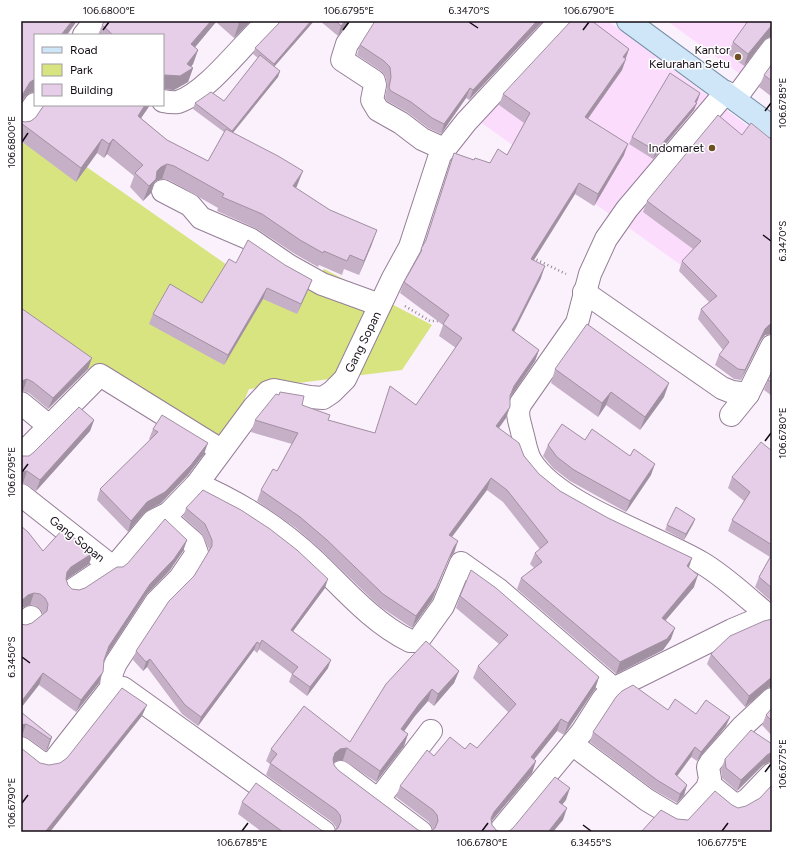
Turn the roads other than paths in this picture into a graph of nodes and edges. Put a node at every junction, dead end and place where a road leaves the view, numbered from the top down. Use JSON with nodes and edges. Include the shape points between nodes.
{"nodes":[{"id":1,"x":95,"y":21,"type":"edge"},
{"id":2,"x":268,"y":21,"type":"edge"},
{"id":3,"x":364,"y":21,"type":"edge"},
{"id":4,"x":560,"y":21,"type":"edge"},
{"id":5,"x":628,"y":21,"type":"edge"},
{"id":6,"x":85,"y":34,"type":"edge"},
{"id":7,"x":772,"y":49,"type":"edge"},
{"id":8,"x":731,"y":95,"type":"junction"},
{"id":9,"x":164,"y":100,"type":"edge"},
{"id":10,"x":34,"y":105,"type":"edge"},
{"id":11,"x":21,"y":124,"type":"edge"},
{"id":12,"x":772,"y":127,"type":"edge"},
{"id":13,"x":444,"y":149,"type":"junction"},
{"id":14,"x":163,"y":191,"type":"dead end"},
{"id":15,"x":585,"y":288,"type":"junction"},
{"id":16,"x":383,"y":299,"type":"junction"},
{"id":17,"x":772,"y":346,"type":"edge"},
{"id":18,"x":748,"y":394,"type":"junction"},
{"id":19,"x":21,"y":403,"type":"edge"},
{"id":20,"x":731,"y":415,"type":"dead end"},
{"id":21,"x":49,"y":426,"type":"junction"},
{"id":22,"x":222,"y":450,"type":"junction"},
{"id":23,"x":21,"y":455,"type":"edge"},
{"id":24,"x":197,"y":484,"type":"junction"},
{"id":25,"x":21,"y":495,"type":"edge"},
{"id":26,"x":169,"y":513,"type":"junction"},
{"id":27,"x":110,"y":565,"type":"junction"},
{"id":28,"x":74,"y":589,"type":"edge"},
{"id":29,"x":771,"y":616,"type":"edge"},
{"id":30,"x":112,"y":679,"type":"junction"},
{"id":31,"x":613,"y":688,"type":"junction"},
{"id":32,"x":772,"y":699,"type":"edge"},
{"id":33,"x":431,"y":731,"type":"dead end"},
{"id":34,"x":566,"y":740,"type":"junction"},
{"id":35,"x":21,"y":748,"type":"edge"},
{"id":36,"x":342,"y":772,"type":"edge"},
{"id":37,"x":772,"y":774,"type":"edge"},
{"id":38,"x":709,"y":784,"type":"junction"},
{"id":39,"x":378,"y":800,"type":"junction"},
{"id":40,"x":324,"y":832,"type":"edge"},
{"id":41,"x":421,"y":832,"type":"edge"},
{"id":42,"x":482,"y":832,"type":"edge"},
{"id":43,"x":500,"y":832,"type":"edge"}],
"edges":[{"from":1,"to":6,"type":"street"},
{"from":2,"to":9,"type":"street","via":[[194,93],[179,102]]},
{"from":3,"to":13,"type":"street","via":[[347,44],[342,60],[374,81],[376,85],[372,100],[378,110],[422,139]]},
{"from":4,"to":13,"type":"street","name":"Gang Sopan"},
{"from":5,"to":8,"type":"main road"},
{"from":7,"to":8,"type":"street"},
{"from":8,"to":12,"type":"main road"},
{"from":8,"to":15,"type":"street","via":[[628,209],[599,251]]},
{"from":10,"to":11,"type":"street"},
{"from":13,"to":16,"type":"street","name":"Gang Sopan","via":[[437,162],[410,248]]},
{"from":14,"to":16,"type":"street","via":[[190,205],[201,218],[250,239],[322,284]]},
{"from":15,"to":18,"type":"street","via":[[722,388]]},
{"from":15,"to":29,"type":"street","via":[[576,323],[518,409],[531,460],[554,485],[604,515],[674,548],[718,573]]},
{"from":16,"to":22,"type":"street","name":"Gang Sopan","via":[[344,379],[332,392],[320,399],[279,390],[268,392]]},
{"from":17,"to":18,"type":"street"},
{"from":18,"to":20,"type":"street"},
{"from":19,"to":21,"type":"street"},
{"from":21,"to":22,"type":"street","via":[[100,375]]},
{"from":21,"to":23,"type":"street"},
{"from":22,"to":24,"type":"street","name":"Gang Sopan"},
{"from":24,"to":26,"type":"street","name":"Gang Sopan"},
{"from":24,"to":31,"type":"street","via":[[237,504],[276,530],[314,560],[354,600],[406,639],[413,642],[417,640],[433,620],[447,598],[461,563],[499,590]]},
{"from":25,"to":27,"type":"street","name":"Gang Sopan"},
{"from":26,"to":27,"type":"street","name":"Gang Sopan","via":[[153,521],[117,564]]},
{"from":26,"to":30,"type":"street","via":[[169,521],[193,542],[198,553],[180,578],[156,602],[116,663]]},
{"from":27,"to":28,"type":"street"},
{"from":29,"to":31,"type":"street","via":[[732,630]]},
{"from":30,"to":35,"type":"street","via":[[110,688],[52,762],[43,764]]},
{"from":30,"to":40,"type":"street"},
{"from":31,"to":34,"type":"street"},
{"from":32,"to":38,"type":"street","via":[[742,726],[711,762],[708,767]]},
{"from":33,"to":39,"type":"street"},
{"from":34,"to":38,"type":"street","via":[[647,800],[678,818]]},
{"from":34,"to":42,"type":"street"},
{"from":34,"to":43,"type":"street"},
{"from":36,"to":39,"type":"street"},
{"from":37,"to":38,"type":"street","via":[[747,800],[736,806]]},
{"from":39,"to":41,"type":"street"}]}
